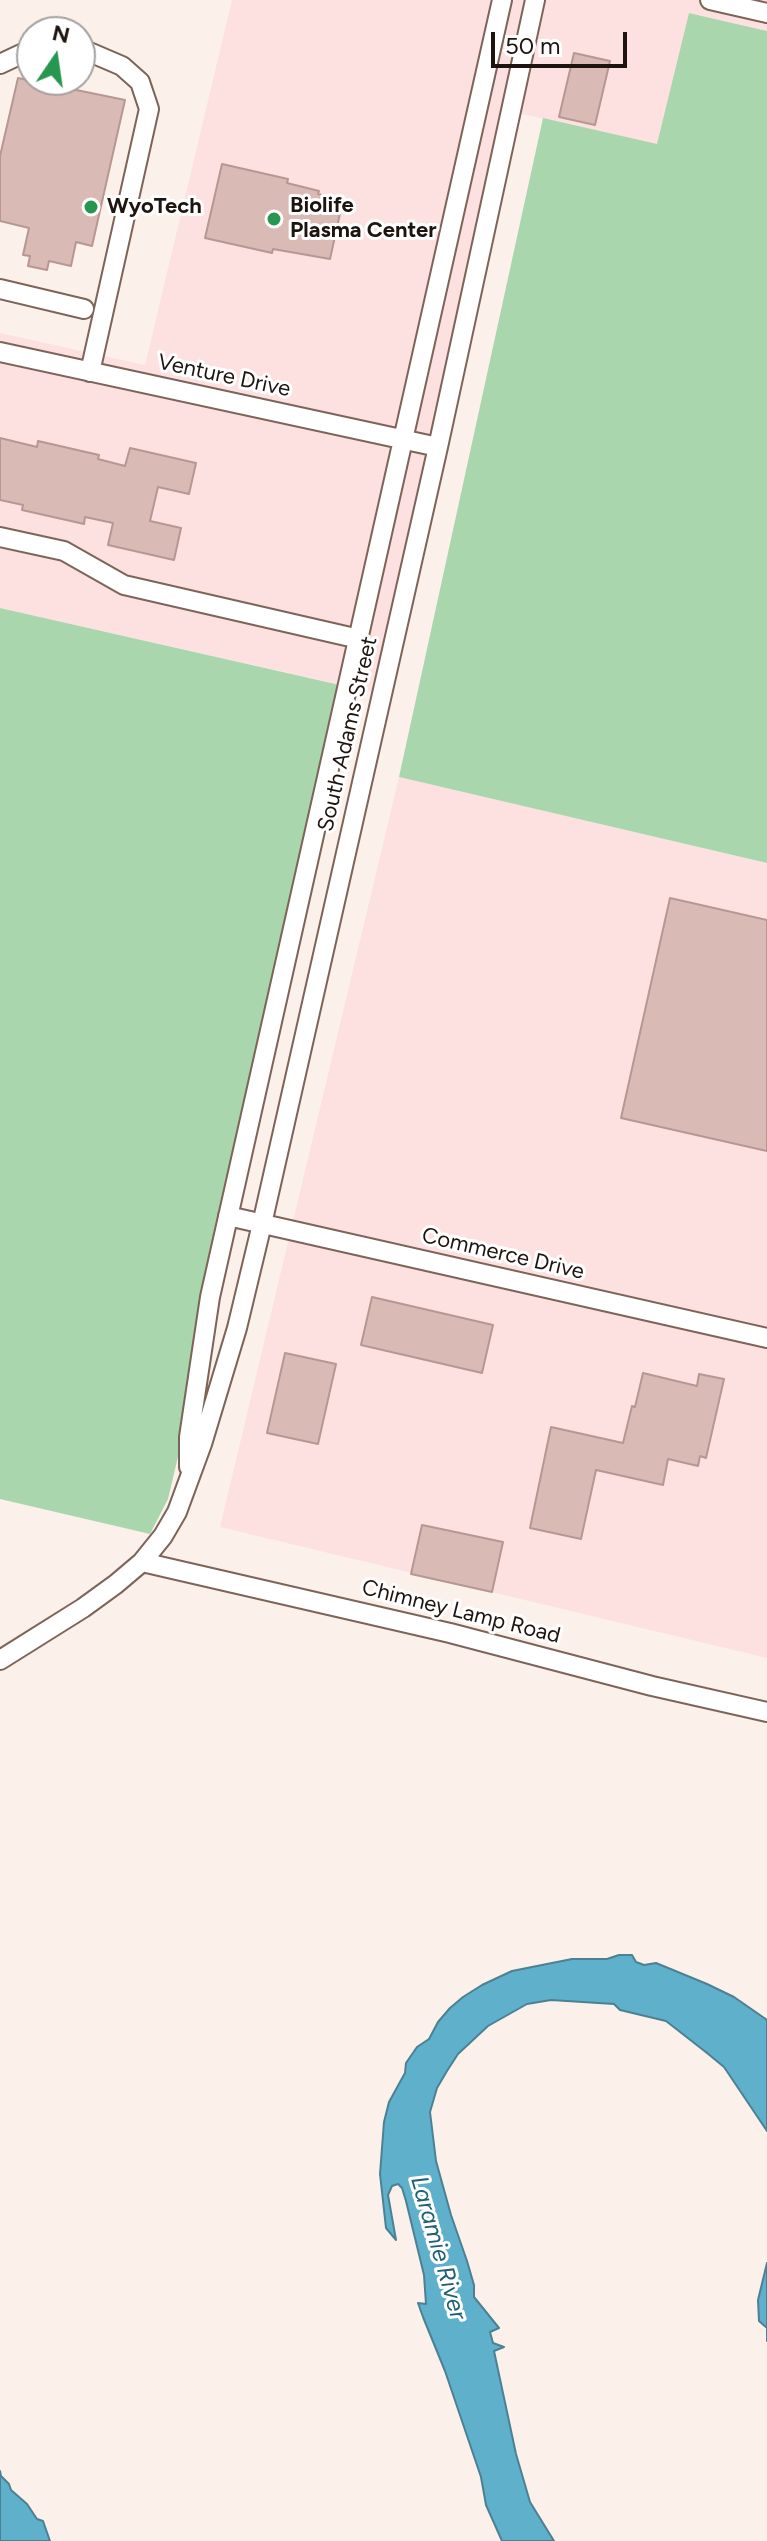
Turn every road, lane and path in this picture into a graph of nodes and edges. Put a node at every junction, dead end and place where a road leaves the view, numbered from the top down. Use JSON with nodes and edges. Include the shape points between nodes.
{"nodes":[{"id":1,"x":502,"y":0,"type":"edge"},
{"id":2,"x":535,"y":0,"type":"edge"},
{"id":3,"x":710,"y":0,"type":"edge"},
{"id":4,"x":767,"y":13,"type":"edge"},
{"id":5,"x":96,"y":55,"type":"edge"},
{"id":6,"x":0,"y":289,"type":"edge"},
{"id":7,"x":84,"y":309,"type":"dead end"},
{"id":8,"x":0,"y":352,"type":"edge"},
{"id":9,"x":90,"y":372,"type":"junction"},
{"id":10,"x":402,"y":439,"type":"junction"},
{"id":11,"x":438,"y":447,"type":"junction"},
{"id":12,"x":0,"y":537,"type":"edge"},
{"id":13,"x":359,"y":639,"type":"junction"},
{"id":14,"x":228,"y":1216,"type":"junction"},
{"id":15,"x":262,"y":1224,"type":"junction"},
{"id":16,"x":767,"y":1338,"type":"edge"},
{"id":17,"x":190,"y":1474,"type":"junction"},
{"id":18,"x":142,"y":1562,"type":"junction"},
{"id":19,"x":0,"y":1660,"type":"edge"},
{"id":20,"x":767,"y":1712,"type":"edge"}],
"edges":[{"from":1,"to":10,"type":"street","name":"South Adams Street"},
{"from":2,"to":11,"type":"street","name":"South Adams Street"},
{"from":3,"to":4,"type":"street"},
{"from":5,"to":9,"type":"street","via":[[122,66],[140,82],[149,109]]},
{"from":6,"to":7,"type":"street"},
{"from":8,"to":9,"type":"street","name":"Venture Drive"},
{"from":9,"to":10,"type":"street","name":"Venture Drive"},
{"from":10,"to":11,"type":"street","name":"Venture Drive"},
{"from":10,"to":13,"type":"street","name":"South Adams Street"},
{"from":11,"to":15,"type":"street","name":"South Adams Street"},
{"from":12,"to":13,"type":"street","via":[[64,551],[124,585]]},
{"from":13,"to":14,"type":"street","name":"South Adams Street"},
{"from":14,"to":15,"type":"street","name":"Commerce Drive"},
{"from":14,"to":17,"type":"street","name":"South Adams Street","via":[[202,1343],[189,1437]]},
{"from":15,"to":16,"type":"street","name":"Commerce Drive"},
{"from":15,"to":17,"type":"street","name":"South Adams Street","via":[[237,1328]]},
{"from":17,"to":18,"type":"street","name":"South Adams Street","via":[[177,1512]]},
{"from":18,"to":19,"type":"street","name":"South Adams Street","via":[[83,1608]]},
{"from":18,"to":20,"type":"street","name":"Chimney Lamp Road"}]}
